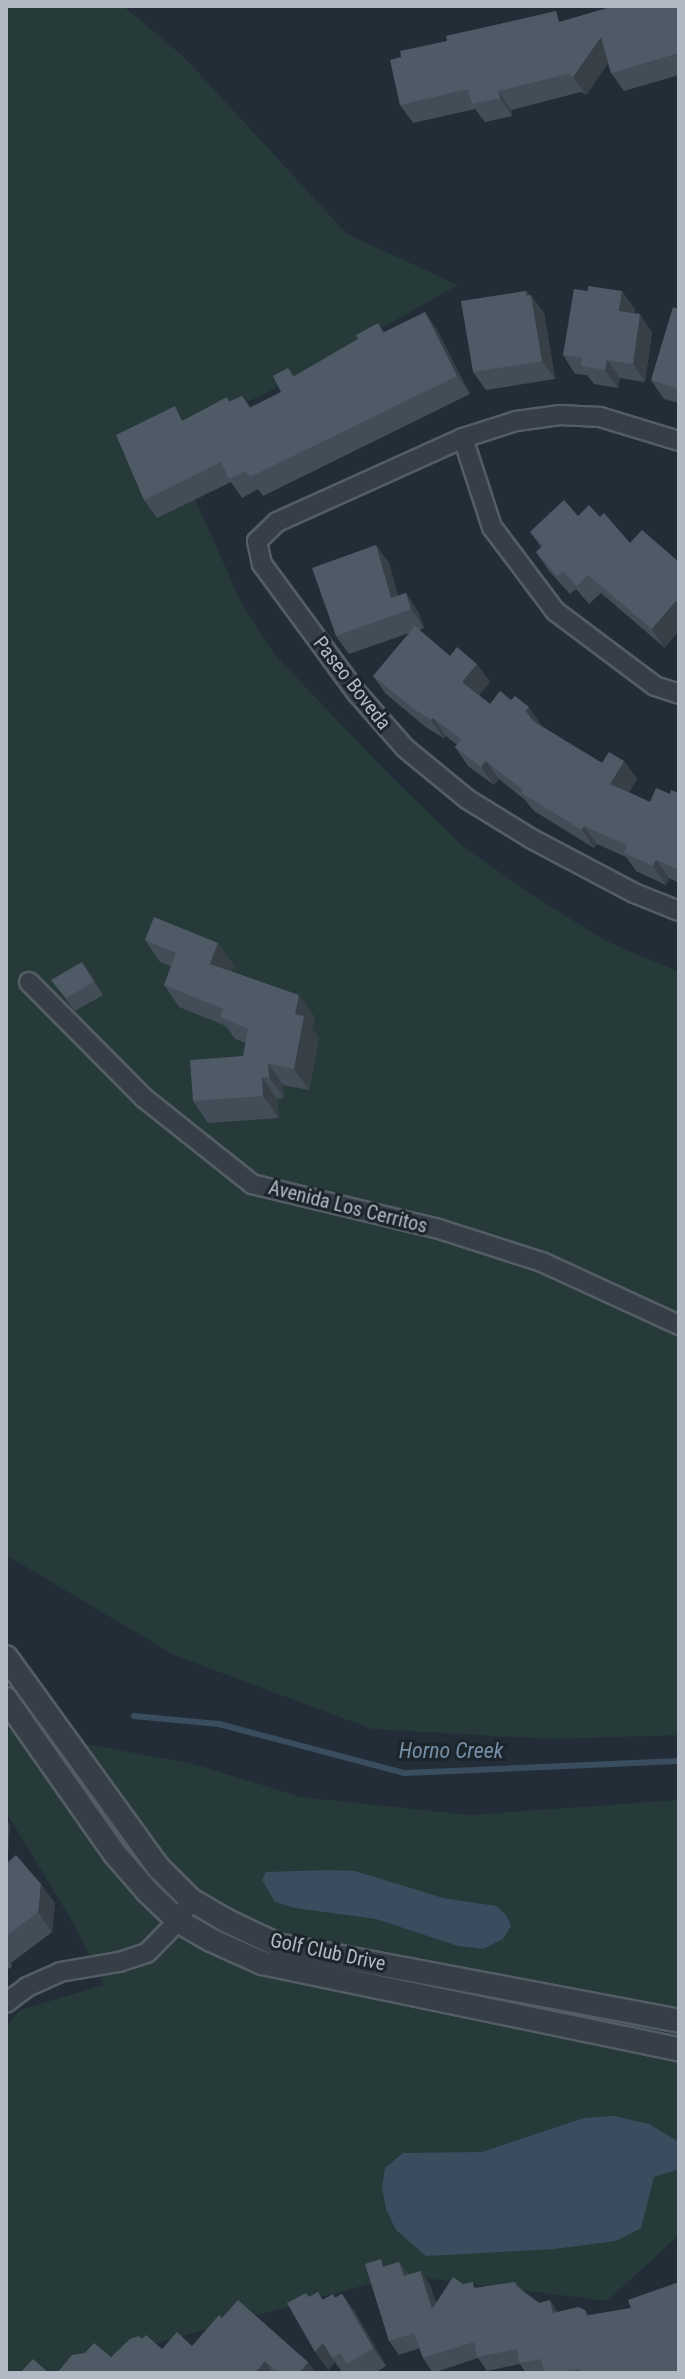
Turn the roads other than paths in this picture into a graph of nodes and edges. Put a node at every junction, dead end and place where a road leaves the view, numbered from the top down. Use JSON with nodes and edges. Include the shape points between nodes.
{"nodes":[{"id":1,"x":463,"y":438,"type":"junction"},
{"id":2,"x":679,"y":441,"type":"edge"},
{"id":3,"x":679,"y":694,"type":"edge"},
{"id":4,"x":679,"y":911,"type":"edge"},
{"id":5,"x":29,"y":982,"type":"dead end"},
{"id":6,"x":679,"y":1325,"type":"edge"},
{"id":7,"x":6,"y":1657,"type":"edge"},
{"id":8,"x":6,"y":1699,"type":"edge"},
{"id":9,"x":191,"y":1900,"type":"junction"},
{"id":10,"x":178,"y":1921,"type":"junction"},
{"id":11,"x":6,"y":2003,"type":"edge"},
{"id":12,"x":679,"y":2021,"type":"edge"},
{"id":13,"x":679,"y":2049,"type":"edge"}],
"edges":[{"from":1,"to":2,"type":"street","via":[[516,421],[560,415],[600,417]]},
{"from":1,"to":3,"type":"street","via":[[492,527],[555,611],[655,686]]},
{"from":1,"to":4,"type":"street","name":"Paseo Boveda","via":[[277,522],[257,541],[262,564],[356,692],[405,748],[467,799],[532,839]]},
{"from":5,"to":6,"type":"street","name":"Avenida Los Cerritos","via":[[144,1098],[252,1184],[439,1229],[542,1262]]},
{"from":7,"to":9,"type":"street","name":"Golf Club Drive","via":[[159,1868]]},
{"from":8,"to":10,"type":"street","name":"Golf Club Drive","via":[[115,1854]]},
{"from":9,"to":10,"type":"street"},
{"from":9,"to":12,"type":"street","name":"Golf Club Drive","via":[[278,1945]]},
{"from":10,"to":11,"type":"street","via":[[147,1953],[60,1972]]},
{"from":10,"to":13,"type":"street","name":"Golf Club Drive","via":[[262,1963]]}]}
